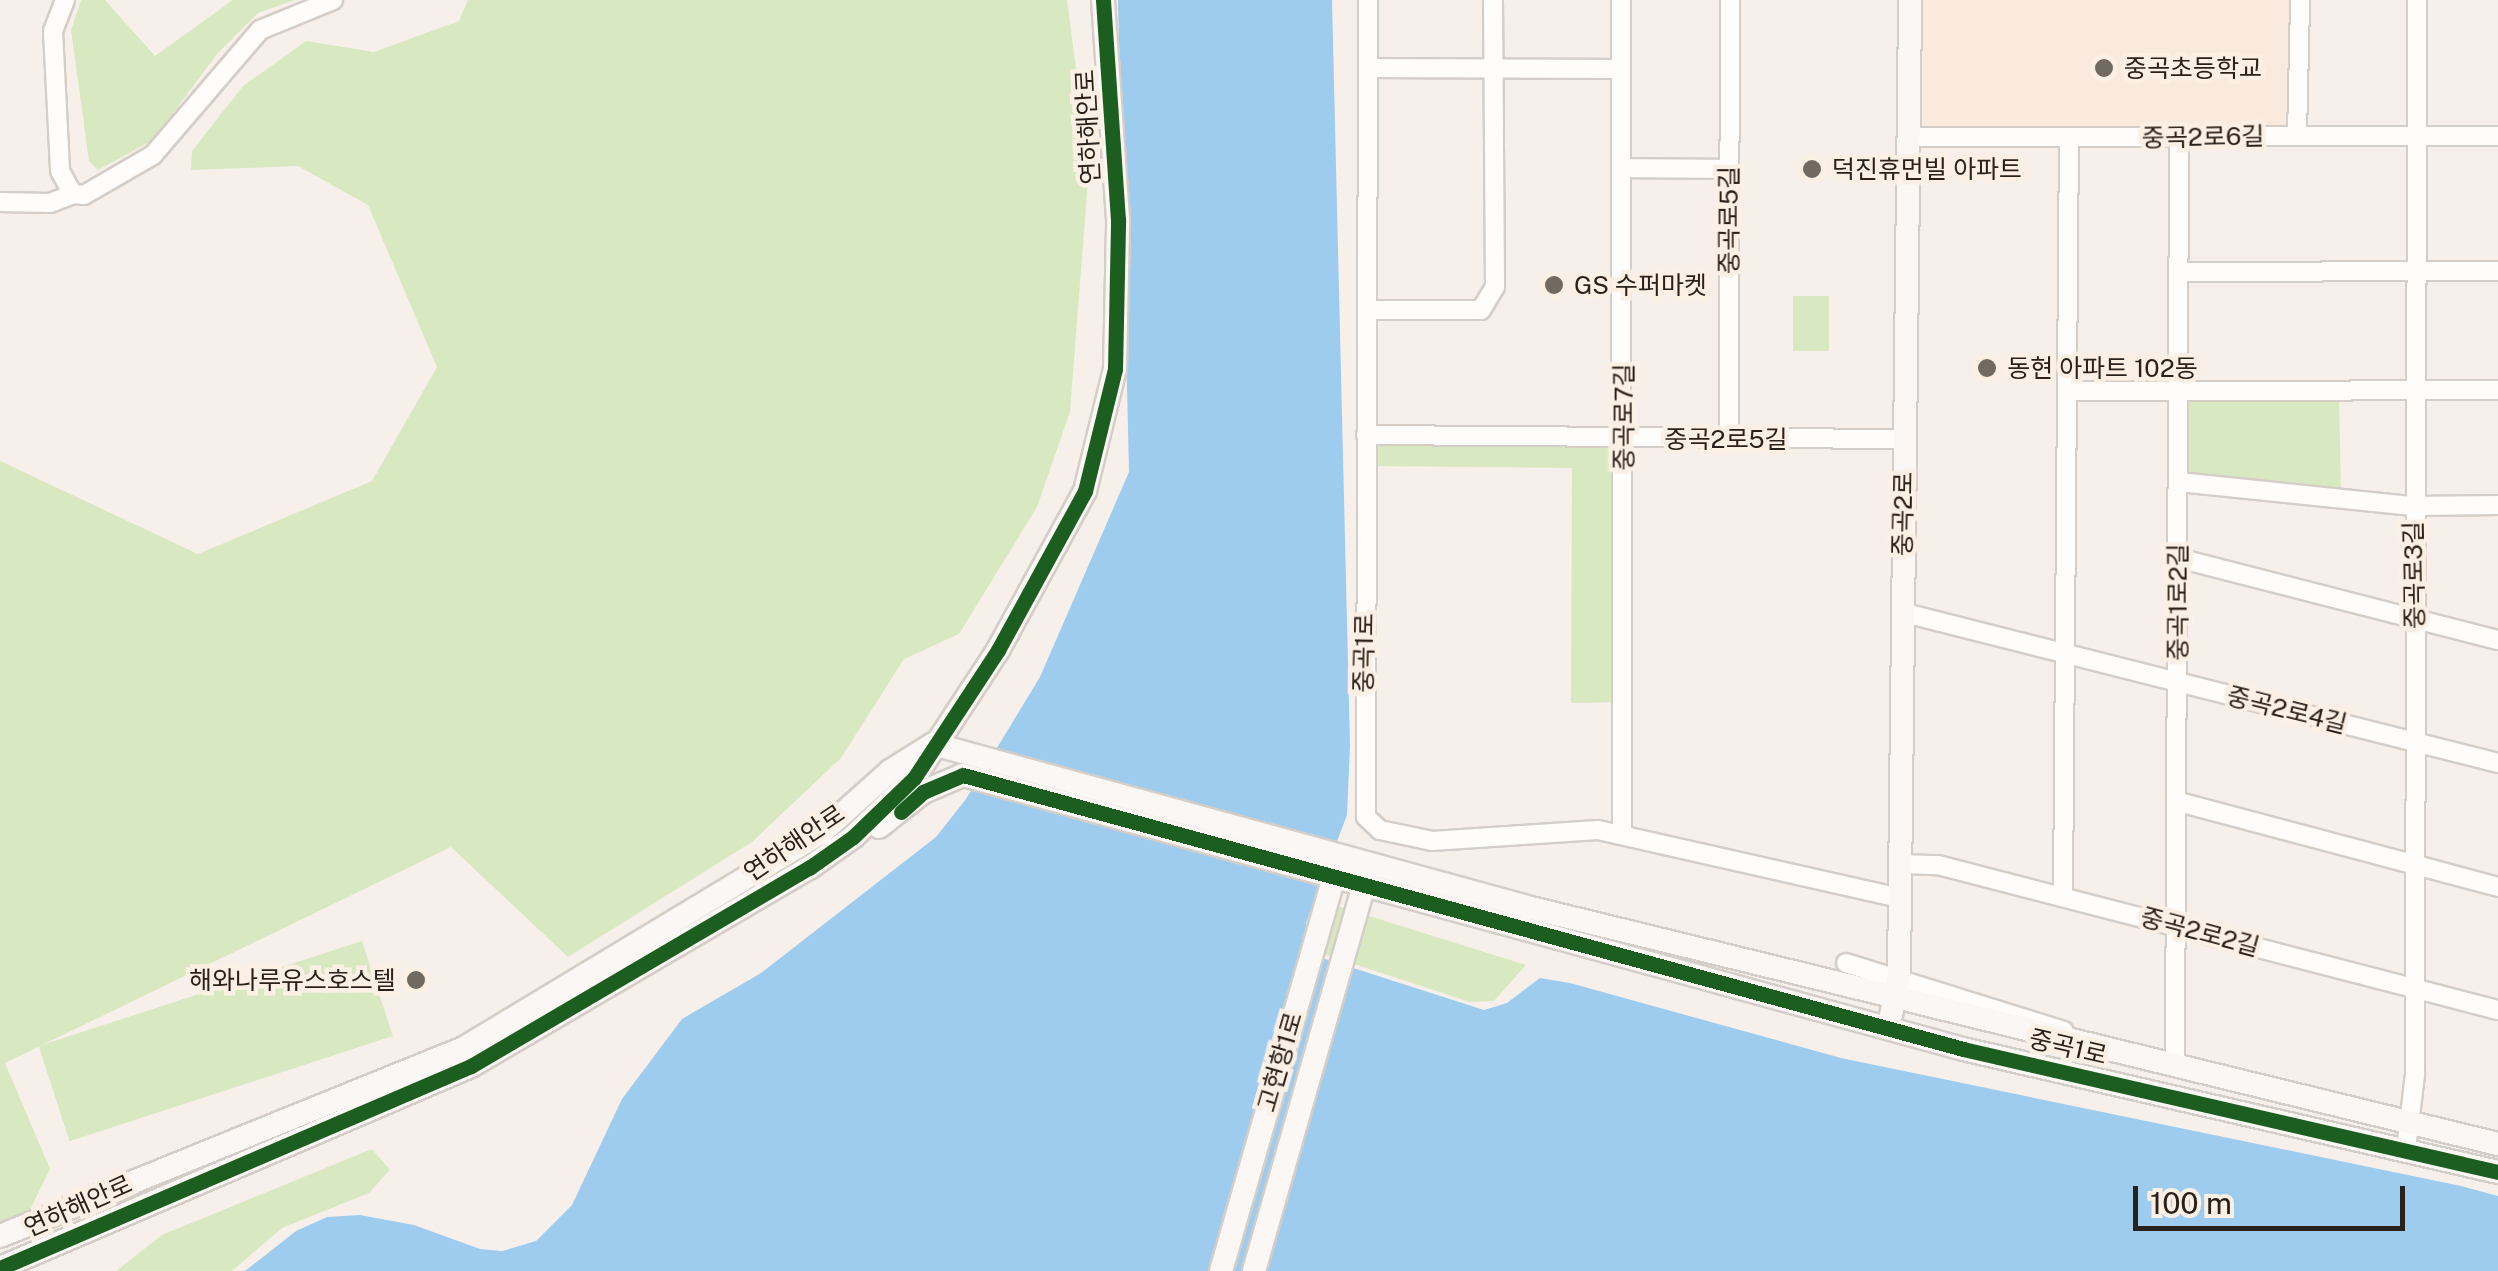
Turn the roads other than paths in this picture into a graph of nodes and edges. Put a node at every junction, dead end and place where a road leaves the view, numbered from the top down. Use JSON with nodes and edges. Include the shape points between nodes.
{"nodes":[{"id":1,"x":64,"y":0,"type":"edge"},
{"id":2,"x":333,"y":0,"type":"edge"},
{"id":3,"x":1103,"y":0,"type":"edge"},
{"id":4,"x":1368,"y":0,"type":"edge"},
{"id":5,"x":1492,"y":0,"type":"edge"},
{"id":6,"x":1620,"y":0,"type":"edge"},
{"id":7,"x":1730,"y":0,"type":"edge"},
{"id":8,"x":1910,"y":0,"type":"edge"},
{"id":9,"x":2300,"y":0,"type":"edge"},
{"id":10,"x":2416,"y":0,"type":"edge"},
{"id":11,"x":1369,"y":68,"type":"junction"},
{"id":12,"x":1621,"y":68,"type":"junction"},
{"id":13,"x":1493,"y":69,"type":"junction"},
{"id":14,"x":2297,"y":136,"type":"junction"},
{"id":15,"x":2416,"y":136,"type":"junction"},
{"id":16,"x":2498,"y":136,"type":"edge"},
{"id":17,"x":2179,"y":137,"type":"junction"},
{"id":18,"x":1908,"y":138,"type":"junction"},
{"id":19,"x":2069,"y":138,"type":"junction"},
{"id":20,"x":1622,"y":168,"type":"junction"},
{"id":21,"x":1729,"y":169,"type":"junction"},
{"id":22,"x":72,"y":194,"type":"junction"},
{"id":23,"x":0,"y":202,"type":"edge"},
{"id":24,"x":2498,"y":271,"type":"edge"},
{"id":25,"x":2179,"y":272,"type":"junction"},
{"id":26,"x":2414,"y":272,"type":"junction"},
{"id":27,"x":1368,"y":310,"type":"junction"},
{"id":28,"x":2179,"y":390,"type":"junction"},
{"id":29,"x":2498,"y":390,"type":"edge"},
{"id":30,"x":2413,"y":391,"type":"junction"},
{"id":31,"x":2069,"y":392,"type":"junction"},
{"id":32,"x":1366,"y":435,"type":"junction"},
{"id":33,"x":1905,"y":438,"type":"junction"},
{"id":34,"x":1624,"y":439,"type":"junction"},
{"id":35,"x":1729,"y":440,"type":"junction"},
{"id":36,"x":2179,"y":482,"type":"junction"},
{"id":37,"x":2498,"y":505,"type":"edge"},
{"id":38,"x":2414,"y":506,"type":"junction"},
{"id":39,"x":2178,"y":558,"type":"junction"},
{"id":40,"x":1901,"y":612,"type":"junction"},
{"id":41,"x":2414,"y":620,"type":"junction"},
{"id":42,"x":2498,"y":640,"type":"edge"},
{"id":43,"x":2064,"y":649,"type":"junction"},
{"id":44,"x":2178,"y":682,"type":"junction"},
{"id":45,"x":2416,"y":743,"type":"junction"},
{"id":46,"x":933,"y":744,"type":"junction"},
{"id":47,"x":2498,"y":763,"type":"edge"},
{"id":48,"x":2178,"y":802,"type":"junction"},
{"id":49,"x":1622,"y":835,"type":"junction"},
{"id":50,"x":853,"y":838,"type":"junction"},
{"id":51,"x":1342,"y":854,"type":"junction"},
{"id":52,"x":1900,"y":864,"type":"junction"},
{"id":53,"x":2416,"y":866,"type":"junction"},
{"id":54,"x":1367,"y":872,"type":"junction"},
{"id":55,"x":1333,"y":877,"type":"junction"},
{"id":56,"x":2498,"y":888,"type":"edge"},
{"id":57,"x":2063,"y":896,"type":"junction"},
{"id":58,"x":1900,"y":898,"type":"junction"},
{"id":59,"x":2177,"y":925,"type":"junction"},
{"id":60,"x":1846,"y":963,"type":"dead end"},
{"id":61,"x":1899,"y":976,"type":"junction"},
{"id":62,"x":2415,"y":989,"type":"junction"},
{"id":63,"x":1895,"y":1000,"type":"junction"},
{"id":64,"x":2498,"y":1010,"type":"edge"},
{"id":65,"x":1887,"y":1028,"type":"junction"},
{"id":66,"x":2096,"y":1048,"type":"junction"},
{"id":67,"x":2175,"y":1066,"type":"junction"},
{"id":68,"x":2412,"y":1122,"type":"junction"},
{"id":69,"x":2498,"y":1144,"type":"edge"},
{"id":70,"x":2406,"y":1149,"type":"junction"},
{"id":71,"x":2498,"y":1172,"type":"edge"},
{"id":72,"x":0,"y":1236,"type":"edge"},
{"id":73,"x":0,"y":1268,"type":"edge"},
{"id":74,"x":1222,"y":1271,"type":"edge"},
{"id":75,"x":1254,"y":1271,"type":"edge"}],
"edges":[{"from":1,"to":22,"type":"street","via":[[53,44],[60,171]]},
{"from":2,"to":22,"type":"street","via":[[260,30],[152,155],[84,195]]},
{"from":3,"to":46,"type":"street","name":"연하해안로","via":[[1118,220],[1115,369],[1085,490],[998,650]]},
{"from":4,"to":11,"type":"street","name":"중곡1로"},
{"from":5,"to":13,"type":"street"},
{"from":6,"to":12,"type":"street","name":"중곡로7길"},
{"from":7,"to":21,"type":"street","name":"중곡로5길"},
{"from":8,"to":18,"type":"street","name":"중곡2로"},
{"from":9,"to":14,"type":"street"},
{"from":10,"to":15,"type":"street","name":"중곡로3길"},
{"from":11,"to":13,"type":"street"},
{"from":11,"to":27,"type":"street","name":"중곡1로"},
{"from":12,"to":13,"type":"street"},
{"from":12,"to":20,"type":"street","name":"중곡로7길"},
{"from":13,"to":27,"type":"street","via":[[1495,287],[1481,310]]},
{"from":14,"to":15,"type":"street","name":"중곡2로6길"},
{"from":14,"to":17,"type":"street","name":"중곡2로6길"},
{"from":15,"to":16,"type":"street","name":"중곡2로6길"},
{"from":15,"to":26,"type":"street","name":"중곡로3길"},
{"from":17,"to":19,"type":"street","name":"중곡2로6길"},
{"from":17,"to":25,"type":"street","name":"중곡1로2길"},
{"from":18,"to":19,"type":"street","name":"중곡2로6길"},
{"from":18,"to":33,"type":"street","name":"중곡2로"},
{"from":19,"to":31,"type":"street"},
{"from":20,"to":21,"type":"street"},
{"from":20,"to":34,"type":"street","name":"중곡로7길"},
{"from":21,"to":35,"type":"street","name":"중곡로5길"},
{"from":22,"to":23,"type":"street","via":[[50,204]]},
{"from":24,"to":26,"type":"street"},
{"from":25,"to":26,"type":"street"},
{"from":25,"to":28,"type":"street","name":"중곡1로2길"},
{"from":26,"to":30,"type":"street","name":"중곡로3길"},
{"from":27,"to":32,"type":"street","name":"중곡1로"},
{"from":28,"to":30,"type":"street"},
{"from":28,"to":31,"type":"street"},
{"from":28,"to":36,"type":"street","name":"중곡1로2길"},
{"from":29,"to":30,"type":"street"},
{"from":30,"to":38,"type":"street","name":"중곡로3길"},
{"from":31,"to":43,"type":"street"},
{"from":32,"to":34,"type":"street","name":"중곡2로5길"},
{"from":32,"to":49,"type":"street","name":"중곡1로","via":[[1366,818],[1380,830],[1432,842],[1598,830]]},
{"from":33,"to":35,"type":"street","name":"중곡2로5길"},
{"from":33,"to":40,"type":"street","name":"중곡2로"},
{"from":34,"to":35,"type":"street","name":"중곡2로5길"},
{"from":34,"to":49,"type":"street","name":"중곡로7길"},
{"from":36,"to":38,"type":"street"},
{"from":36,"to":39,"type":"street","name":"중곡1로2길"},
{"from":37,"to":38,"type":"street"},
{"from":38,"to":41,"type":"street","name":"중곡로3길"},
{"from":39,"to":41,"type":"street"},
{"from":39,"to":44,"type":"street","name":"중곡1로2길"},
{"from":40,"to":43,"type":"street","name":"중곡2로4길"},
{"from":40,"to":52,"type":"street","name":"중곡2로"},
{"from":41,"to":42,"type":"street"},
{"from":41,"to":45,"type":"street","name":"중곡로3길"},
{"from":43,"to":44,"type":"street","name":"중곡2로4길"},
{"from":43,"to":57,"type":"street"},
{"from":44,"to":45,"type":"street","name":"중곡2로4길"},
{"from":44,"to":48,"type":"street","name":"중곡1로2길"},
{"from":45,"to":47,"type":"street","name":"중곡2로4길"},
{"from":45,"to":53,"type":"street","name":"중곡로3길"},
{"from":46,"to":50,"type":"street","name":"연하해안로","via":[[914,778]]},
{"from":46,"to":51,"type":"street"},
{"from":46,"to":72,"type":"street","name":"연하해안로","via":[[890,771],[821,833],[464,1048]]},
{"from":48,"to":53,"type":"street"},
{"from":48,"to":59,"type":"street","name":"중곡1로2길"},
{"from":49,"to":58,"type":"street","name":"중곡1로"},
{"from":50,"to":55,"type":"street","via":[[957,774]]},
{"from":50,"to":73,"type":"street","name":"연하해안로","via":[[472,1066]]},
{"from":51,"to":54,"type":"street"},
{"from":51,"to":55,"type":"street","name":"고현항1로"},
{"from":52,"to":57,"type":"street","name":"중곡2로2길","via":[[1938,865]]},
{"from":52,"to":58,"type":"street","name":"중곡2로"},
{"from":53,"to":56,"type":"street"},
{"from":53,"to":62,"type":"street","name":"중곡로3길"},
{"from":54,"to":55,"type":"street"},
{"from":54,"to":63,"type":"street","name":"중곡1로"},
{"from":54,"to":65,"type":"street","name":"중곡1로","via":[[1631,957]]},
{"from":54,"to":75,"type":"street","name":"고현항1로"},
{"from":55,"to":74,"type":"street","name":"고현항1로"},
{"from":57,"to":59,"type":"street","name":"중곡2로2길"},
{"from":58,"to":61,"type":"street","name":"중곡2로"},
{"from":59,"to":62,"type":"street","name":"중곡2로2길"},
{"from":59,"to":67,"type":"street","name":"중곡1로2길"},
{"from":60,"to":61,"type":"street"},
{"from":61,"to":63,"type":"street","name":"중곡2로"},
{"from":61,"to":66,"type":"street","via":[[2042,1020]]},
{"from":62,"to":64,"type":"street","name":"중곡2로2길"},
{"from":62,"to":68,"type":"street","name":"중곡로3길"},
{"from":63,"to":65,"type":"street","name":"중곡2로"},
{"from":63,"to":66,"type":"street","name":"중곡1로"},
{"from":65,"to":70,"type":"street","name":"중곡1로"},
{"from":66,"to":67,"type":"street","name":"중곡1로"},
{"from":67,"to":68,"type":"street","name":"중곡1로"},
{"from":68,"to":69,"type":"street","name":"중곡1로"},
{"from":68,"to":70,"type":"street","name":"중곡로3길"},
{"from":70,"to":71,"type":"street","name":"중곡1로"}]}
